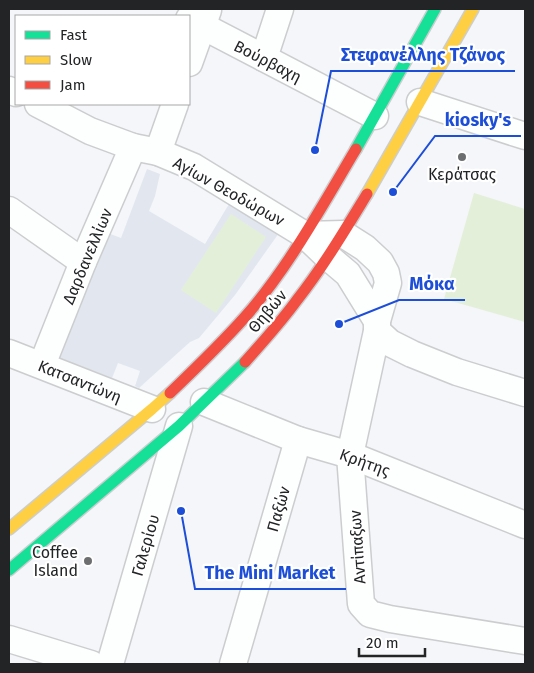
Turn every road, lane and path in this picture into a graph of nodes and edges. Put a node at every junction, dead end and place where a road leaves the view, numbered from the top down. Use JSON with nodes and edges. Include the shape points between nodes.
{"nodes":[{"id":1,"x":170,"y":9,"type":"edge"},
{"id":2,"x":280,"y":9,"type":"edge"},
{"id":3,"x":435,"y":9,"type":"edge"},
{"id":4,"x":473,"y":9,"type":"edge"},
{"id":5,"x":187,"y":15,"type":"edge"},
{"id":6,"x":196,"y":18,"type":"edge"},
{"id":7,"x":190,"y":57,"type":"edge"},
{"id":8,"x":264,"y":58,"type":"junction"},
{"id":9,"x":420,"y":102,"type":"junction"},
{"id":10,"x":40,"y":105,"type":"edge"},
{"id":11,"x":174,"y":105,"type":"edge"},
{"id":12,"x":375,"y":116,"type":"junction"},
{"id":13,"x":525,"y":136,"type":"edge"},
{"id":14,"x":146,"y":150,"type":"junction"},
{"id":15,"x":9,"y":210,"type":"edge"},
{"id":16,"x":306,"y":234,"type":"junction"},
{"id":17,"x":343,"y":234,"type":"junction"},
{"id":18,"x":328,"y":257,"type":"junction"},
{"id":19,"x":83,"y":262,"type":"junction"},
{"id":20,"x":377,"y":326,"type":"junction"},
{"id":21,"x":9,"y":353,"type":"edge"},
{"id":22,"x":42,"y":365,"type":"junction"},
{"id":23,"x":525,"y":393,"type":"edge"},
{"id":24,"x":204,"y":402,"type":"junction"},
{"id":25,"x":152,"y":409,"type":"junction"},
{"id":26,"x":179,"y":426,"type":"junction"},
{"id":27,"x":298,"y":440,"type":"junction"},
{"id":28,"x":350,"y":455,"type":"junction"},
{"id":29,"x":12,"y":520,"type":"edge"},
{"id":30,"x":525,"y":526,"type":"edge"},
{"id":31,"x":9,"y":570,"type":"edge"},
{"id":32,"x":9,"y":639,"type":"edge"},
{"id":33,"x":525,"y":641,"type":"edge"},
{"id":34,"x":91,"y":664,"type":"edge"},
{"id":35,"x":110,"y":664,"type":"edge"},
{"id":36,"x":233,"y":664,"type":"edge"}],
"edges":[{"from":1,"to":5,"type":"street","name":"Βούρβαχη"},
{"from":2,"to":8,"type":"street"},
{"from":3,"to":12,"type":"main road","name":"Θηβών"},
{"from":4,"to":9,"type":"main road","name":"Θηβών"},
{"from":6,"to":7,"type":"street"},
{"from":6,"to":8,"type":"street","name":"Βούρβαχη"},
{"from":8,"to":12,"type":"street","name":"Βούρβαχη"},
{"from":9,"to":13,"type":"street"},
{"from":9,"to":17,"type":"main road","name":"Θηβών"},
{"from":10,"to":14,"type":"street","name":"Αγίων Θεοδώρων","via":[[90,131]]},
{"from":11,"to":14,"type":"street","name":"Δαρδανελλίων"},
{"from":12,"to":16,"type":"main road","name":"Θηβών"},
{"from":14,"to":16,"type":"street","name":"Αγίων Θεοδώρων","via":[[194,167]]},
{"from":14,"to":19,"type":"street","name":"Δαρδανελλίων"},
{"from":15,"to":19,"type":"street"},
{"from":16,"to":17,"type":"street"},
{"from":16,"to":18,"type":"street","name":"Αγίων Θεοδώρων"},
{"from":16,"to":25,"type":"main road","name":"Θηβών","via":[[245,317],[192,373]]},
{"from":17,"to":18,"type":"main road","name":"Θηβών"},
{"from":17,"to":20,"type":"street","name":"Αντίπαξων","via":[[365,248],[386,273],[388,283]]},
{"from":18,"to":20,"type":"street","via":[[348,274]]},
{"from":18,"to":24,"type":"main road","name":"Θηβών","via":[[274,329]]},
{"from":19,"to":22,"type":"street","name":"Δαρδανελλίων"},
{"from":20,"to":23,"type":"street","via":[[390,343],[412,354]]},
{"from":20,"to":28,"type":"street","name":"Αντίπαξων"},
{"from":21,"to":22,"type":"street","name":"Κατσαντώνη"},
{"from":22,"to":25,"type":"street","name":"Κατσαντώνη"},
{"from":24,"to":26,"type":"main road","name":"Θηβών"},
{"from":24,"to":27,"type":"street","name":"Κρήτης"},
{"from":25,"to":29,"type":"main road","name":"Θηβών"},
{"from":26,"to":31,"type":"main road","name":"Θηβών"},
{"from":26,"to":35,"type":"street","name":"Γαλερίου"},
{"from":27,"to":28,"type":"street","name":"Κρήτης"},
{"from":27,"to":36,"type":"street","name":"Παξών"},
{"from":28,"to":30,"type":"street","name":"Κρήτης"},
{"from":28,"to":33,"type":"street","name":"Αντίπαξων","via":[[361,604],[370,614]]},
{"from":32,"to":34,"type":"street"}]}
